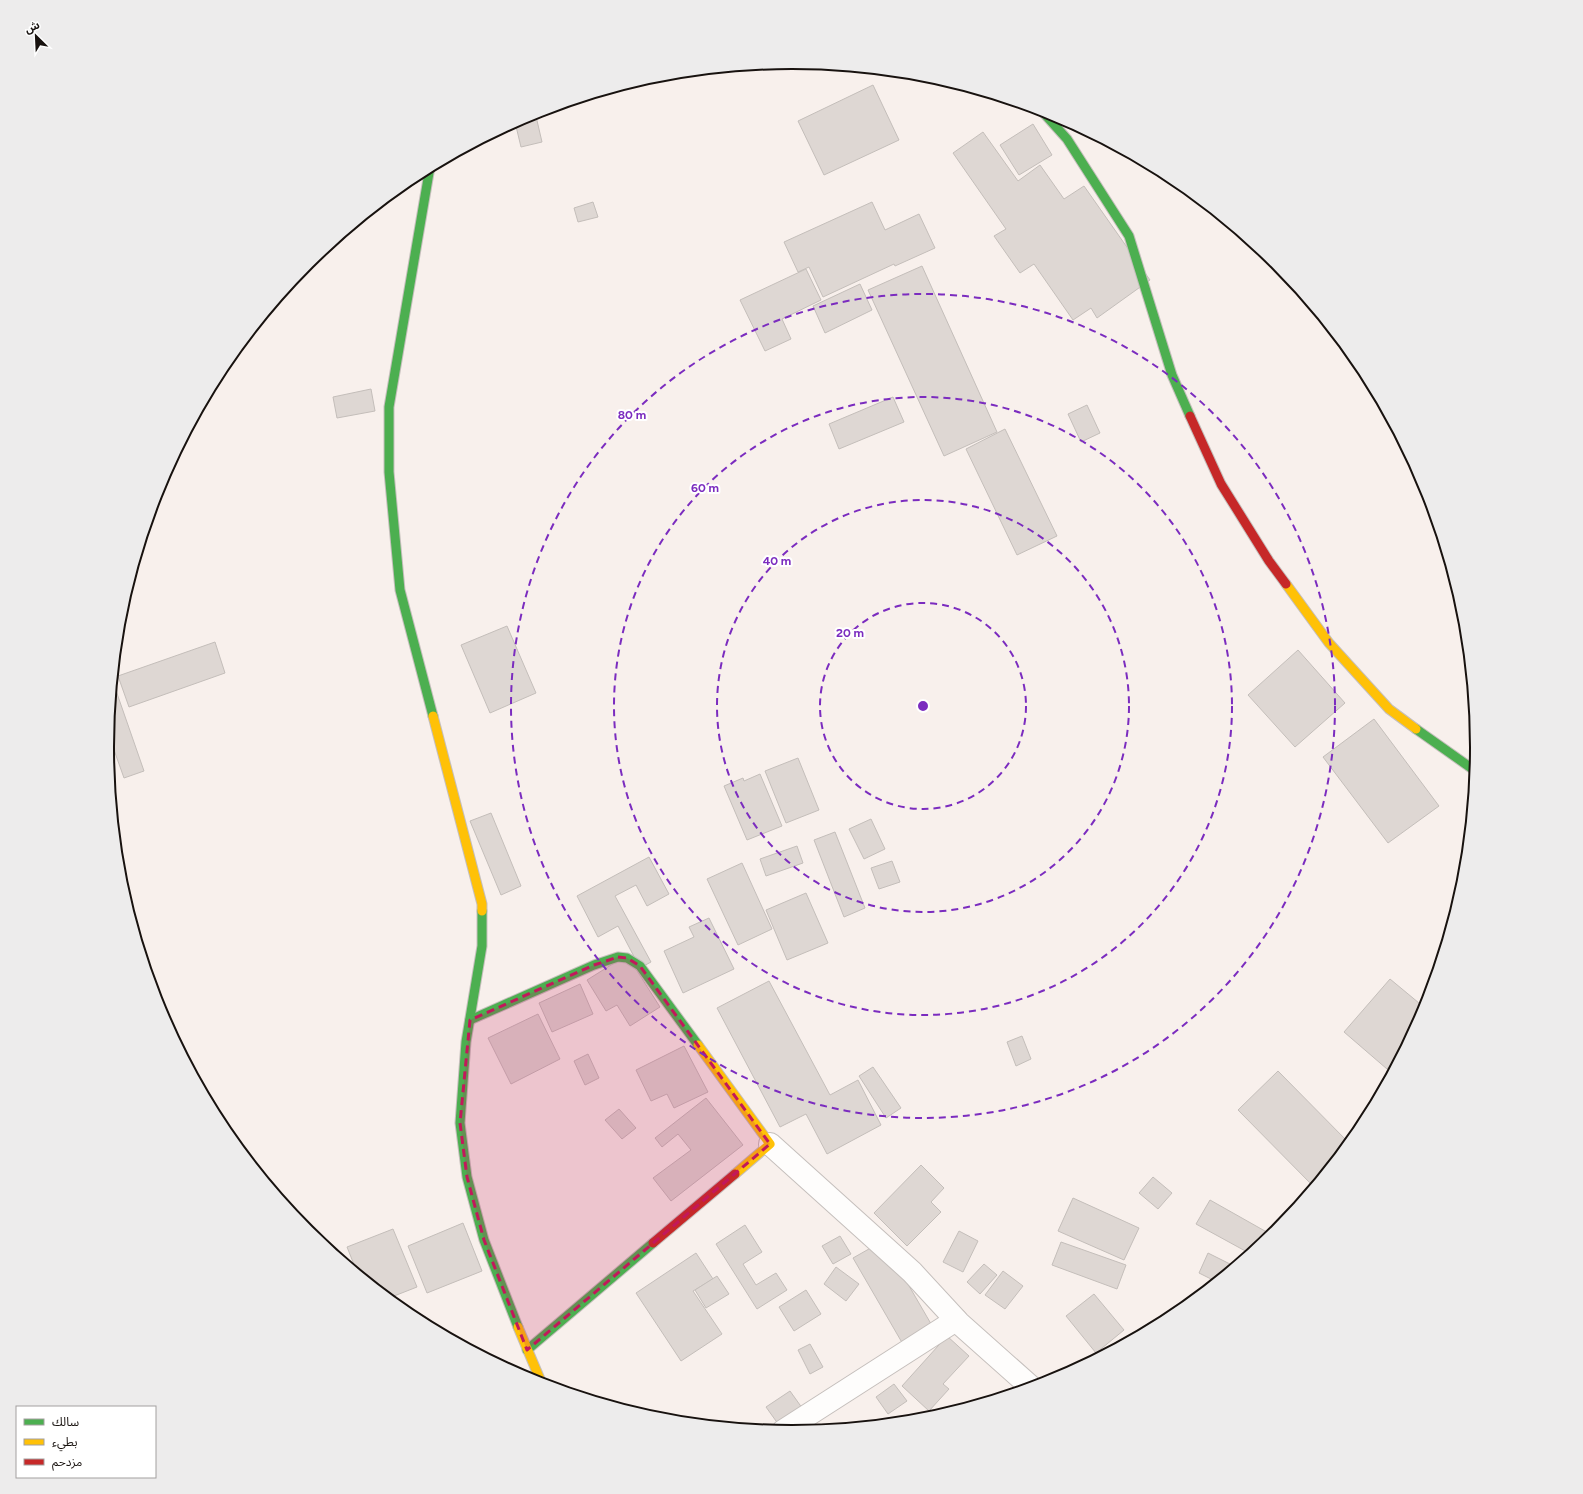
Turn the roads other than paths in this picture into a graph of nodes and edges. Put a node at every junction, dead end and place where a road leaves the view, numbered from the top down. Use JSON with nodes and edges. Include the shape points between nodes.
{"nodes":[{"id":1,"x":1051,"y":121,"type":"edge"},
{"id":2,"x":429,"y":175,"type":"edge"},
{"id":3,"x":1469,"y":766,"type":"edge"},
{"id":4,"x":470,"y":1020,"type":"junction"},
{"id":5,"x":770,"y":1144,"type":"junction"},
{"id":6,"x":956,"y":1320,"type":"junction"},
{"id":7,"x":527,"y":1350,"type":"junction"},
{"id":8,"x":538,"y":1375,"type":"edge"},
{"id":9,"x":1027,"y":1382,"type":"edge"},
{"id":10,"x":792,"y":1425,"type":"edge"}],
"edges":[{"from":1,"to":3,"type":"street","via":[[1067,139],[1129,236],[1172,375],[1221,484],[1269,561],[1329,643],[1389,708]]},
{"from":2,"to":4,"type":"street","via":[[388,407],[389,472],[400,590],[482,904],[482,946]]},
{"from":4,"to":5,"type":"street","via":[[594,965],[627,958],[640,966]]},
{"from":4,"to":7,"type":"street","via":[[460,1123],[467,1177],[484,1240]]},
{"from":5,"to":6,"type":"street","via":[[912,1272]]},
{"from":5,"to":7,"type":"street"},
{"from":6,"to":9,"type":"street"},
{"from":6,"to":10,"type":"street"},
{"from":7,"to":8,"type":"street"}]}
